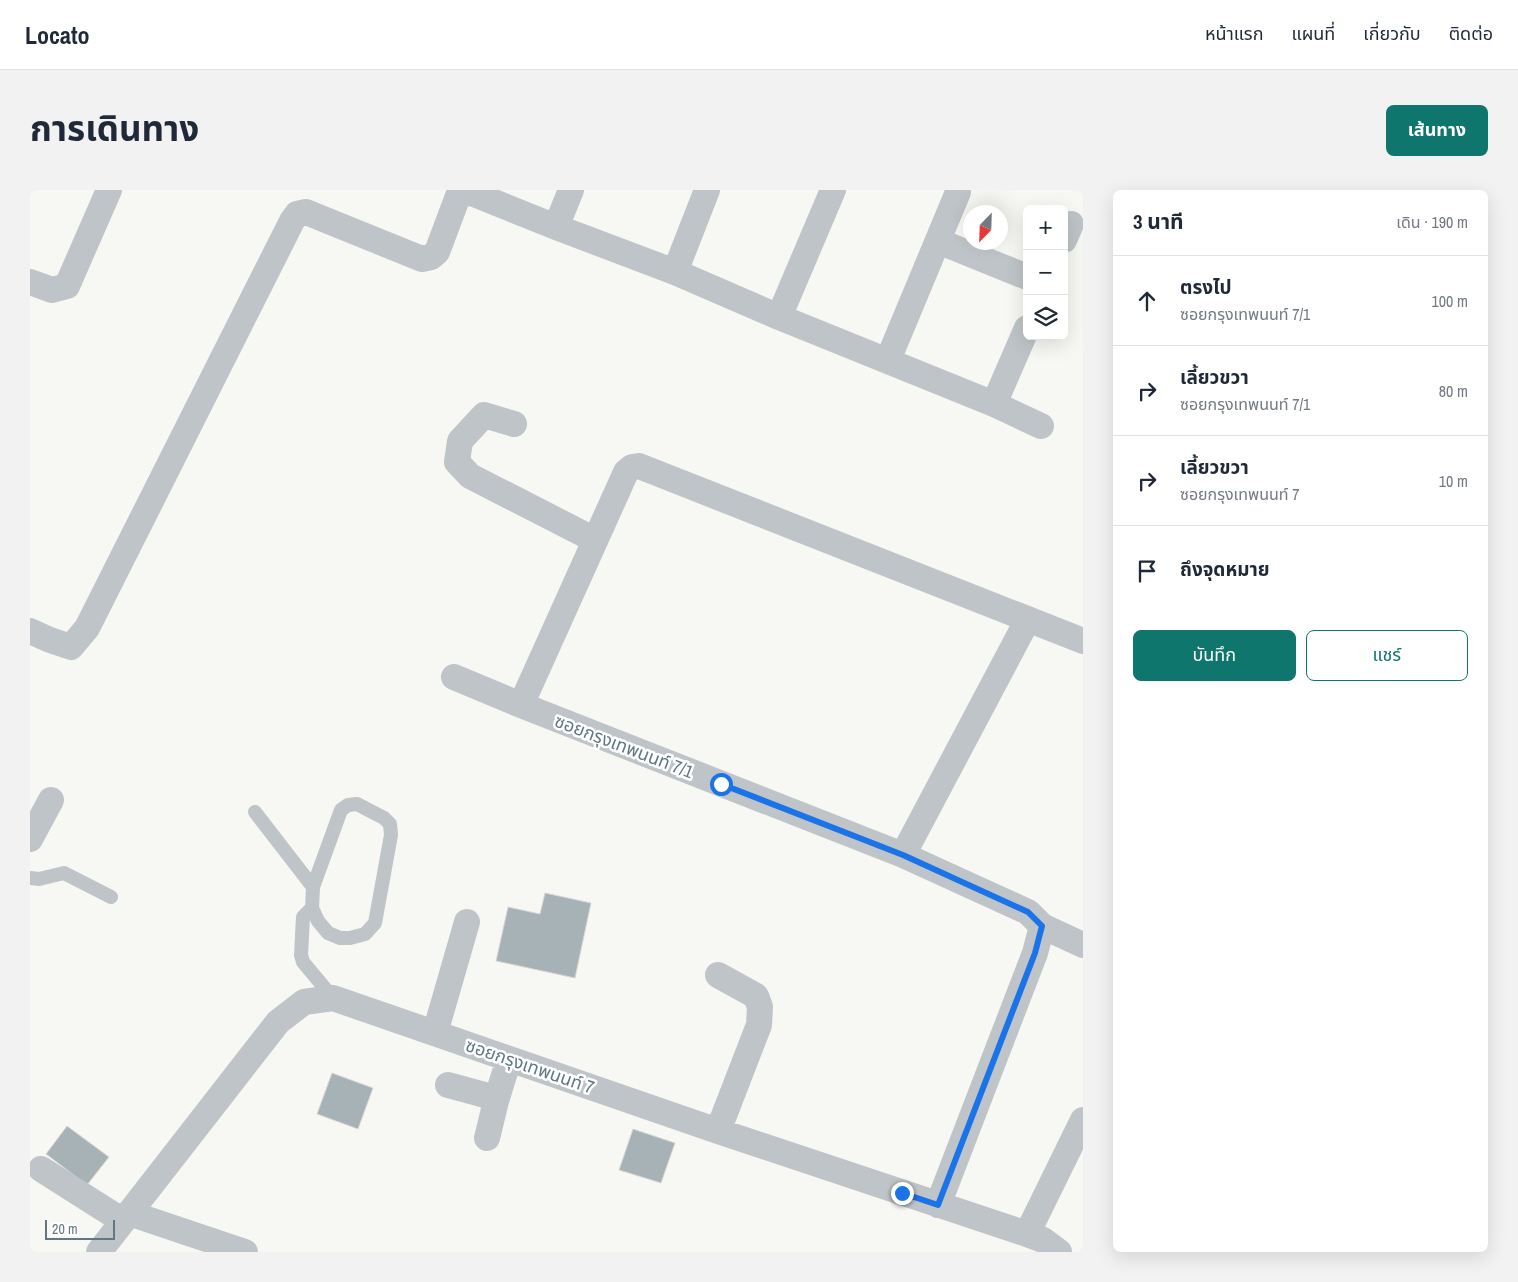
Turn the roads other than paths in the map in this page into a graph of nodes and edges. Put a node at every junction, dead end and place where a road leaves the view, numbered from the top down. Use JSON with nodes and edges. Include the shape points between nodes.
{"nodes":[{"id":1,"x":109,"y":190,"type":"edge"},
{"id":2,"x":571,"y":190,"type":"edge"},
{"id":3,"x":707,"y":190,"type":"edge"},
{"id":4,"x":833,"y":190,"type":"edge"},
{"id":5,"x":958,"y":192,"type":"dead end"},
{"id":6,"x":556,"y":227,"type":"junction"},
{"id":7,"x":938,"y":241,"type":"junction"},
{"id":8,"x":674,"y":272,"type":"junction"},
{"id":9,"x":1023,"y":275,"type":"edge"},
{"id":10,"x":30,"y":282,"type":"edge"},
{"id":11,"x":779,"y":317,"type":"junction"},
{"id":12,"x":1023,"y":337,"type":"edge"},
{"id":13,"x":888,"y":360,"type":"junction"},
{"id":14,"x":994,"y":404,"type":"junction"},
{"id":15,"x":514,"y":424,"type":"dead end"},
{"id":16,"x":1042,"y":426,"type":"dead end"},
{"id":17,"x":595,"y":540,"type":"junction"},
{"id":18,"x":1028,"y":619,"type":"junction"},
{"id":19,"x":30,"y":631,"type":"edge"},
{"id":20,"x":1083,"y":641,"type":"edge"},
{"id":21,"x":454,"y":677,"type":"dead end"},
{"id":22,"x":521,"y":705,"type":"junction"},
{"id":23,"x":51,"y":800,"type":"dead end"},
{"id":24,"x":255,"y":812,"type":"dead end"},
{"id":25,"x":30,"y":838,"type":"edge"},
{"id":26,"x":903,"y":855,"type":"junction"},
{"id":27,"x":30,"y":878,"type":"edge"},
{"id":28,"x":313,"y":887,"type":"junction"},
{"id":29,"x":111,"y":897,"type":"dead end"},
{"id":30,"x":312,"y":908,"type":"junction"},
{"id":31,"x":467,"y":922,"type":"dead end"},
{"id":32,"x":1042,"y":926,"type":"junction"},
{"id":33,"x":1083,"y":945,"type":"edge"},
{"id":34,"x":718,"y":975,"type":"dead end"},
{"id":35,"x":333,"y":998,"type":"junction"},
{"id":36,"x":435,"y":1032,"type":"junction"},
{"id":37,"x":509,"y":1059,"type":"junction"},
{"id":38,"x":448,"y":1086,"type":"dead end"},
{"id":39,"x":496,"y":1102,"type":"junction"},
{"id":40,"x":1083,"y":1120,"type":"edge"},
{"id":41,"x":718,"y":1131,"type":"junction"},
{"id":42,"x":487,"y":1138,"type":"dead end"},
{"id":43,"x":42,"y":1170,"type":"dead end"},
{"id":44,"x":938,"y":1205,"type":"junction"},
{"id":45,"x":126,"y":1217,"type":"junction"},
{"id":46,"x":1027,"y":1234,"type":"junction"},
{"id":47,"x":99,"y":1252,"type":"edge"},
{"id":48,"x":246,"y":1252,"type":"edge"},
{"id":49,"x":1058,"y":1252,"type":"edge"}],
"edges":[{"from":1,"to":10,"type":"street","via":[[68,286],[52,290]]},
{"from":2,"to":6,"type":"street"},
{"from":3,"to":8,"type":"street"},
{"from":4,"to":11,"type":"street"},
{"from":5,"to":7,"type":"street"},
{"from":6,"to":8,"type":"street"},
{"from":6,"to":19,"type":"street","via":[[464,192],[458,196],[436,252],[431,258],[422,259],[306,212],[297,214],[87,628],[71,647]]},
{"from":7,"to":9,"type":"street"},
{"from":7,"to":13,"type":"street"},
{"from":8,"to":11,"type":"street"},
{"from":11,"to":13,"type":"street"},
{"from":12,"to":14,"type":"street"},
{"from":13,"to":14,"type":"street"},
{"from":14,"to":16,"type":"street"},
{"from":15,"to":17,"type":"street","via":[[484,415],[460,441],[457,462],[470,476]]},
{"from":17,"to":18,"type":"street","via":[[626,472],[639,466]]},
{"from":17,"to":22,"type":"street"},
{"from":18,"to":20,"type":"street"},
{"from":18,"to":26,"type":"street"},
{"from":21,"to":22,"type":"street","name":"ซอยกรุงเทพนนท์ 7/1"},
{"from":22,"to":26,"type":"street","name":"ซอยกรุงเทพนนท์ 7/1"},
{"from":23,"to":25,"type":"street"},
{"from":24,"to":28,"type":"lane"},
{"from":26,"to":32,"type":"street","name":"ซอยกรุงเทพนนท์ 7/1","via":[[1028,912]]},
{"from":27,"to":29,"type":"lane","via":[[64,873]]},
{"from":28,"to":30,"type":"lane"},
{"from":28,"to":30,"type":"lane","via":[[341,810],[357,804],[390,824],[391,835],[375,923],[365,934],[340,938],[328,932]]},
{"from":30,"to":35,"type":"lane","via":[[303,917],[301,955],[304,964]]},
{"from":31,"to":36,"type":"street"},
{"from":32,"to":33,"type":"street","name":"ซอยกรุงเทพนนท์ 7/1"},
{"from":32,"to":44,"type":"street","via":[[1035,953]]},
{"from":34,"to":41,"type":"street","via":[[756,996],[760,1007],[759,1025]]},
{"from":35,"to":36,"type":"street","name":"ซอยกรุงเทพนนท์ 7"},
{"from":35,"to":45,"type":"street","name":"ซอยกรุงเทพนนท์ 7","via":[[304,1002],[278,1022]]},
{"from":36,"to":37,"type":"street","name":"ซอยกรุงเทพนนท์ 7"},
{"from":37,"to":39,"type":"street"},
{"from":37,"to":41,"type":"street","name":"ซอยกรุงเทพนนท์ 7"},
{"from":38,"to":39,"type":"street","via":[[485,1095]]},
{"from":39,"to":42,"type":"street"},
{"from":40,"to":46,"type":"street"},
{"from":41,"to":44,"type":"street","name":"ซอยกรุงเทพนนท์ 7"},
{"from":43,"to":45,"type":"street"},
{"from":44,"to":46,"type":"street","name":"ซอยกรุงเทพนนท์ 7"},
{"from":45,"to":47,"type":"street","name":"ซอยกรุงเทพนนท์ 7"},
{"from":45,"to":48,"type":"street"},
{"from":46,"to":49,"type":"street","name":"ซอยกรุงเทพนนท์ 7","via":[[1043,1240]]}]}
